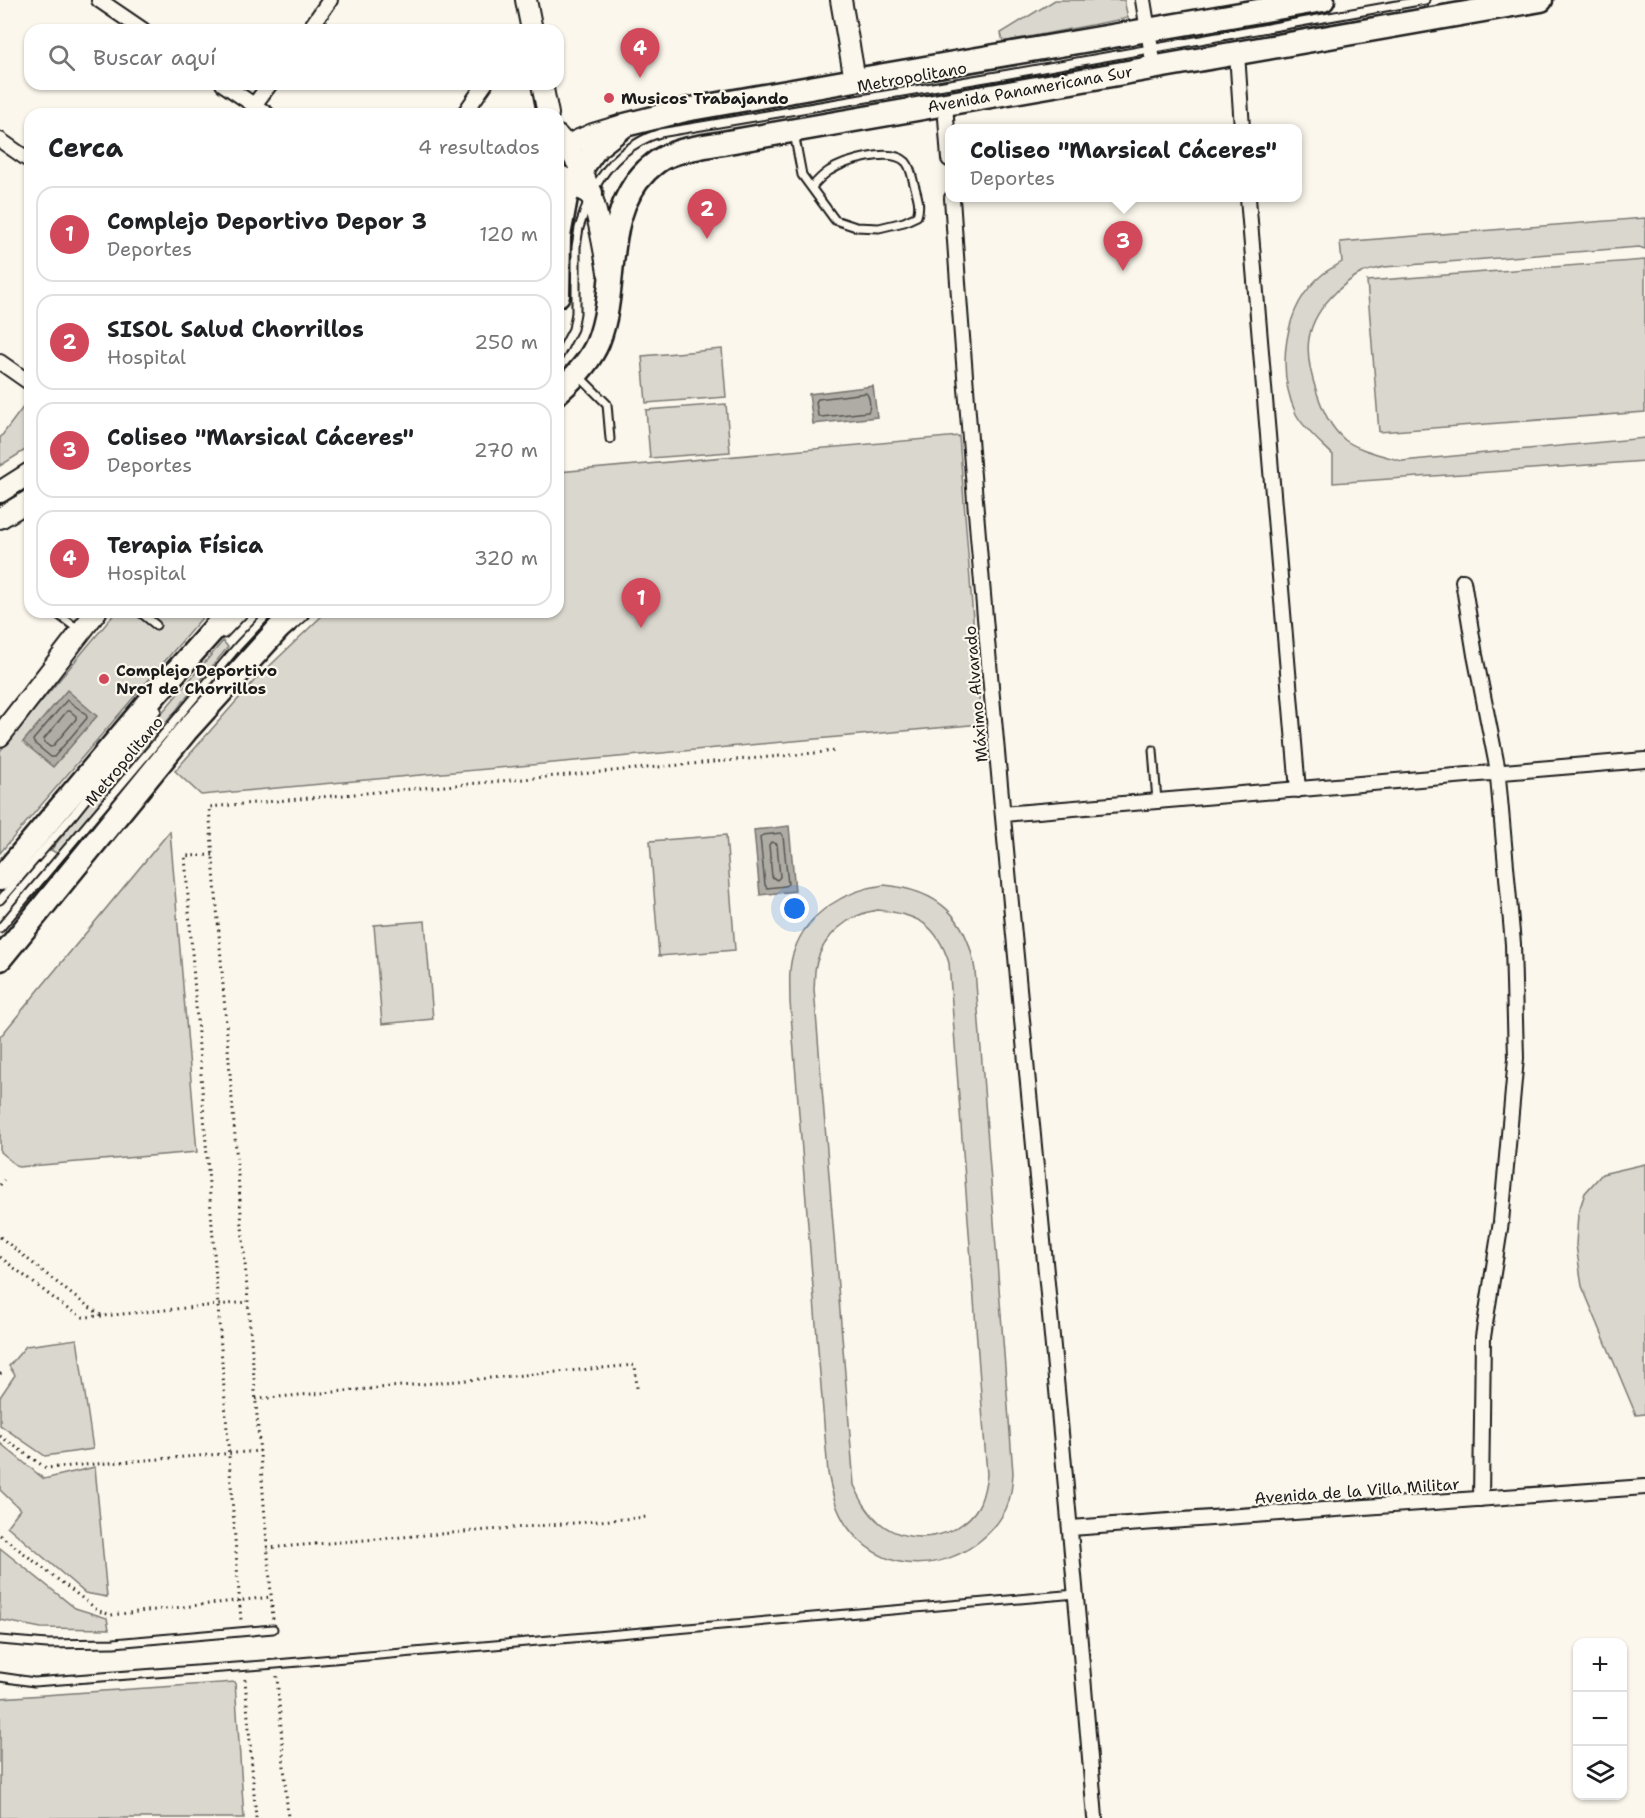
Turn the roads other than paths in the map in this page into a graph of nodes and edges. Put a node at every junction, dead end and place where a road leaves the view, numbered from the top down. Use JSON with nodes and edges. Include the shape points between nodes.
{"nodes":[{"id":1,"x":99,"y":0,"type":"edge"},
{"id":2,"x":330,"y":0,"type":"edge"},
{"id":3,"x":526,"y":0,"type":"edge"},
{"id":4,"x":841,"y":0,"type":"edge"},
{"id":5,"x":1143,"y":0,"type":"edge"},
{"id":6,"x":1323,"y":0,"type":"edge"},
{"id":7,"x":1425,"y":0,"type":"edge"},
{"id":8,"x":1541,"y":0,"type":"edge"},
{"id":9,"x":116,"y":5,"type":"edge"},
{"id":10,"x":137,"y":24,"type":"edge"},
{"id":11,"x":313,"y":24,"type":"edge"},
{"id":12,"x":528,"y":24,"type":"edge"},
{"id":13,"x":1151,"y":48,"type":"junction"},
{"id":14,"x":1234,"y":59,"type":"junction"},
{"id":15,"x":855,"y":80,"type":"junction"},
{"id":16,"x":232,"y":90,"type":"edge"},
{"id":17,"x":265,"y":90,"type":"edge"},
{"id":18,"x":480,"y":90,"type":"edge"},
{"id":19,"x":543,"y":90,"type":"edge"},
{"id":20,"x":254,"y":105,"type":"junction"},
{"id":21,"x":952,"y":107,"type":"junction"},
{"id":22,"x":258,"y":108,"type":"edge"},
{"id":23,"x":468,"y":108,"type":"edge"},
{"id":24,"x":548,"y":108,"type":"edge"},
{"id":25,"x":951,"y":124,"type":"edge"},
{"id":26,"x":1241,"y":124,"type":"edge"},
{"id":27,"x":625,"y":125,"type":"junction"},
{"id":28,"x":794,"y":130,"type":"junction"},
{"id":29,"x":0,"y":140,"type":"edge"},
{"id":30,"x":564,"y":142,"type":"edge"},
{"id":31,"x":564,"y":150,"type":"edge"},
{"id":32,"x":24,"y":157,"type":"edge"},
{"id":33,"x":576,"y":180,"type":"edge"},
{"id":34,"x":812,"y":187,"type":"junction"},
{"id":35,"x":952,"y":202,"type":"edge"},
{"id":36,"x":1248,"y":202,"type":"edge"},
{"id":37,"x":564,"y":206,"type":"edge"},
{"id":38,"x":610,"y":286,"type":"junction"},
{"id":39,"x":564,"y":346,"type":"edge"},
{"id":40,"x":0,"y":362,"type":"edge"},
{"id":41,"x":577,"y":374,"type":"junction"},
{"id":42,"x":24,"y":379,"type":"edge"},
{"id":43,"x":564,"y":386,"type":"edge"},
{"id":44,"x":610,"y":438,"type":"dead end"},
{"id":45,"x":24,"y":477,"type":"edge"},
{"id":46,"x":0,"y":492,"type":"edge"},
{"id":47,"x":24,"y":504,"type":"edge"},
{"id":48,"x":0,"y":518,"type":"edge"},
{"id":49,"x":1463,"y":581,"type":"dead end"},
{"id":50,"x":63,"y":618,"type":"edge"},
{"id":51,"x":92,"y":618,"type":"edge"},
{"id":52,"x":147,"y":618,"type":"edge"},
{"id":53,"x":224,"y":618,"type":"edge"},
{"id":54,"x":239,"y":618,"type":"edge"},
{"id":55,"x":264,"y":618,"type":"edge"},
{"id":56,"x":290,"y":618,"type":"edge"},
{"id":57,"x":156,"y":625,"type":"dead end"},
{"id":58,"x":81,"y":632,"type":"junction"},
{"id":59,"x":216,"y":642,"type":"dead end"},
{"id":60,"x":162,"y":704,"type":"dead end"},
{"id":61,"x":0,"y":736,"type":"edge"},
{"id":62,"x":1153,"y":750,"type":"dead end"},
{"id":63,"x":1645,"y":760,"type":"edge"},
{"id":64,"x":1498,"y":772,"type":"junction"},
{"id":65,"x":1298,"y":790,"type":"junction"},
{"id":66,"x":1157,"y":801,"type":"junction"},
{"id":67,"x":1003,"y":814,"type":"junction"},
{"id":68,"x":0,"y":879,"type":"edge"},
{"id":69,"x":0,"y":900,"type":"edge"},
{"id":70,"x":0,"y":928,"type":"edge"},
{"id":71,"x":0,"y":958,"type":"edge"},
{"id":72,"x":1645,"y":1487,"type":"edge"},
{"id":73,"x":1481,"y":1499,"type":"junction"},
{"id":74,"x":1071,"y":1528,"type":"junction"},
{"id":75,"x":1077,"y":1594,"type":"junction"},
{"id":76,"x":273,"y":1629,"type":"road end"},
{"id":77,"x":0,"y":1640,"type":"edge"},
{"id":78,"x":0,"y":1677,"type":"edge"},
{"id":79,"x":1095,"y":1818,"type":"edge"}],
"edges":[{"from":1,"to":9,"type":"street"},
{"from":2,"to":11,"type":"street"},
{"from":3,"to":12,"type":"main road"},
{"from":4,"to":15,"type":"main road"},
{"from":5,"to":13,"type":"street"},
{"from":6,"to":13,"type":"main road","name":"Avenida Panamericana Sur"},
{"from":7,"to":13,"type":"lane","name":"Metropolitano"},
{"from":8,"to":14,"type":"main road","name":"Avenida Panamericana Sur"},
{"from":9,"to":10,"type":"street"},
{"from":13,"to":14,"type":"main road","name":"Avenida Panamericana Sur"},
{"from":13,"to":15,"type":"main road","name":"Avenida Panamericana Sur"},
{"from":13,"to":21,"type":"main road","name":"Avenida Panamericana Sur"},
{"from":13,"to":33,"type":"lane","name":"Metropolitano","via":[[660,133],[622,153],[607,169]]},
{"from":14,"to":26,"type":"street"},
{"from":15,"to":27,"type":"main road","name":"Avenida Panamericana Sur","via":[[686,110]]},
{"from":16,"to":20,"type":"street"},
{"from":17,"to":20,"type":"street"},
{"from":18,"to":23,"type":"street"},
{"from":19,"to":24,"type":"main road"},
{"from":20,"to":22,"type":"street"},
{"from":21,"to":25,"type":"street"},
{"from":21,"to":28,"type":"main road","name":"Avenida Panamericana Sur"},
{"from":27,"to":30,"type":"main road"},
{"from":27,"to":33,"type":"main road","name":"Avenida Panamericana Sur","via":[[597,147]]},
{"from":28,"to":34,"type":"lane","via":[[802,174]]},
{"from":28,"to":38,"type":"main road","name":"Avenida Panamericana Sur","via":[[673,154],[655,162],[641,176],[623,207],[614,241]]},
{"from":29,"to":32,"type":"street"},
{"from":31,"to":33,"type":"main road"},
{"from":33,"to":37,"type":"main road","name":"Avenida Panamericana Sur"},
{"from":33,"to":38,"type":"main road"},
{"from":33,"to":39,"type":"lane","name":"Metropolitano","via":[[576,313]]},
{"from":34,"to":34,"type":"lane","via":[[835,220],[856,227],[879,228],[904,222],[917,216],[920,209],[910,170],[898,157],[886,155],[845,163],[827,172]]},
{"from":35,"to":67,"type":"street","name":"Máximo Alvarado","via":[[968,439]]},
{"from":36,"to":65,"type":"street"},
{"from":38,"to":41,"type":"main road","name":"Avenida Panamericana Sur","via":[[597,345]]},
{"from":40,"to":42,"type":"street"},
{"from":41,"to":43,"type":"main road","name":"Avenida Panamericana Sur"},
{"from":41,"to":44,"type":"lane","via":[[607,404]]},
{"from":45,"to":46,"type":"main road"},
{"from":47,"to":48,"type":"main road"},
{"from":49,"to":64,"type":"street"},
{"from":50,"to":58,"type":"lane"},
{"from":51,"to":58,"type":"main road"},
{"from":52,"to":57,"type":"lane"},
{"from":53,"to":68,"type":"main road"},
{"from":54,"to":59,"type":"lane"},
{"from":55,"to":70,"type":"lane","name":"Metropolitano"},
{"from":56,"to":71,"type":"main road","via":[[186,731]]},
{"from":58,"to":61,"type":"main road"},
{"from":60,"to":69,"type":"lane","name":"Metropolitano"},
{"from":62,"to":66,"type":"lane"},
{"from":63,"to":64,"type":"street"},
{"from":64,"to":65,"type":"street"},
{"from":64,"to":73,"type":"street","via":[[1513,944],[1516,1058],[1501,1222],[1483,1337]]},
{"from":65,"to":66,"type":"street"},
{"from":66,"to":67,"type":"street"},
{"from":67,"to":74,"type":"street","name":"Máximo Alvarado"},
{"from":72,"to":73,"type":"street","name":"Avenida de la Villa Militar"},
{"from":73,"to":74,"type":"street","name":"Avenida de la Villa Militar"},
{"from":74,"to":75,"type":"street","name":"Máximo Alvarado"},
{"from":75,"to":78,"type":"lane","via":[[276,1664],[34,1682]]},
{"from":75,"to":79,"type":"street","name":"Máximo Alvarado"},
{"from":76,"to":77,"type":"lane","via":[[114,1643]]}]}
